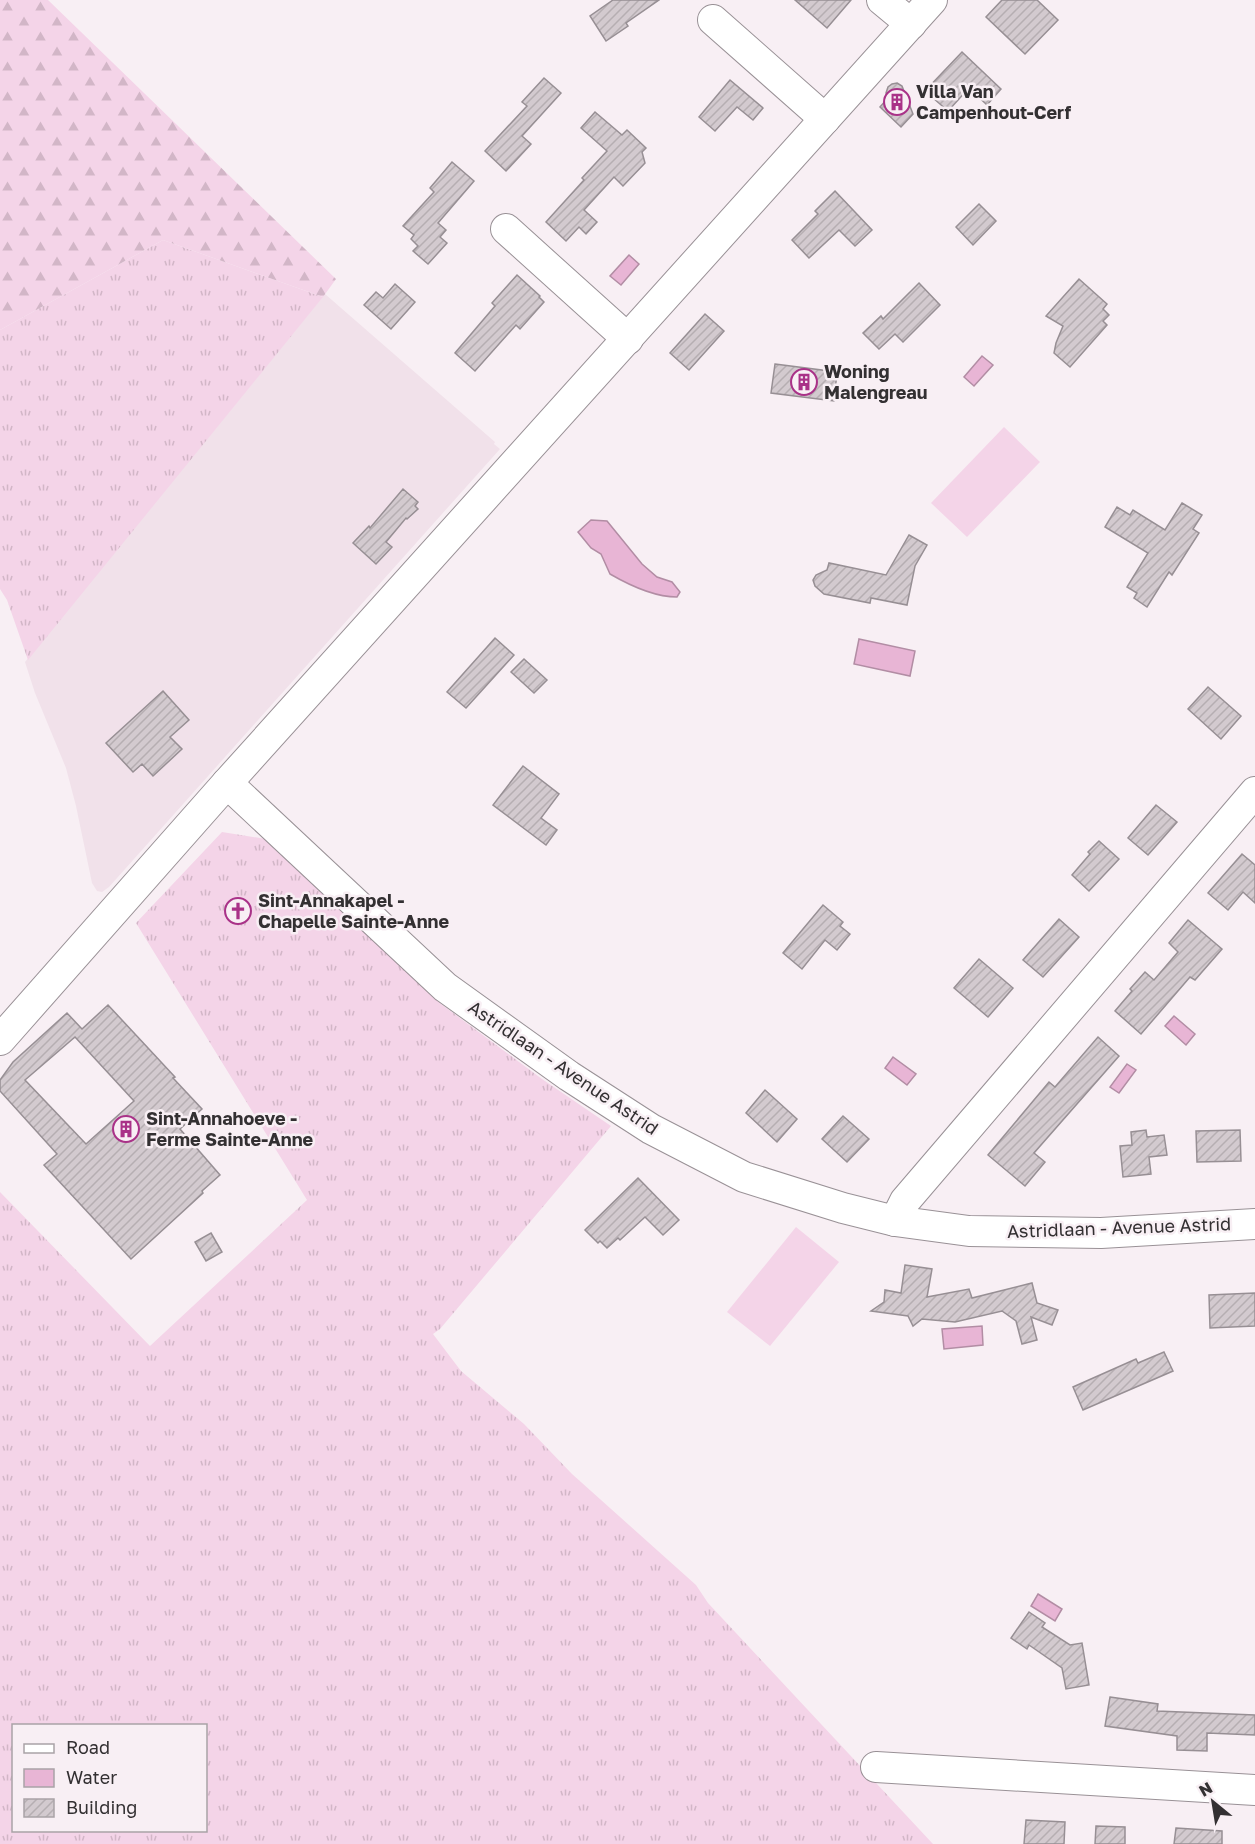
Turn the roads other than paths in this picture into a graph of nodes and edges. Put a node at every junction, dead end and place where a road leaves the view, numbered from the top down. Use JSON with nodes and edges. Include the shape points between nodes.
{"nodes":[{"id":1,"x":882,"y":0,"type":"edge"},
{"id":2,"x":932,"y":0,"type":"edge"},
{"id":3,"x":712,"y":20,"type":"dead end"},
{"id":4,"x":911,"y":24,"type":"junction"},
{"id":5,"x":825,"y":119,"type":"junction"},
{"id":6,"x":506,"y":229,"type":"dead end"},
{"id":7,"x":628,"y":339,"type":"junction"},
{"id":8,"x":227,"y":783,"type":"junction"},
{"id":9,"x":1255,"y":792,"type":"edge"},
{"id":10,"x":0,"y":1040,"type":"edge"},
{"id":11,"x":895,"y":1221,"type":"junction"},
{"id":12,"x":1255,"y":1224,"type":"edge"},
{"id":13,"x":876,"y":1767,"type":"dead end"},
{"id":14,"x":1255,"y":1790,"type":"edge"}],
"edges":[{"from":1,"to":4,"type":"street"},
{"from":2,"to":4,"type":"street"},
{"from":3,"to":5,"type":"street"},
{"from":4,"to":5,"type":"street"},
{"from":5,"to":7,"type":"street"},
{"from":6,"to":7,"type":"street"},
{"from":7,"to":8,"type":"street"},
{"from":8,"to":10,"type":"street"},
{"from":8,"to":11,"type":"street","name":"Astridlaan - Avenue Astrid","via":[[445,987],[569,1076],[651,1129],[744,1177]]},
{"from":9,"to":11,"type":"street","via":[[905,1201]]},
{"from":11,"to":12,"type":"street","name":"Astridlaan - Avenue Astrid","via":[[969,1231],[1050,1233]]},
{"from":13,"to":14,"type":"street"}]}
